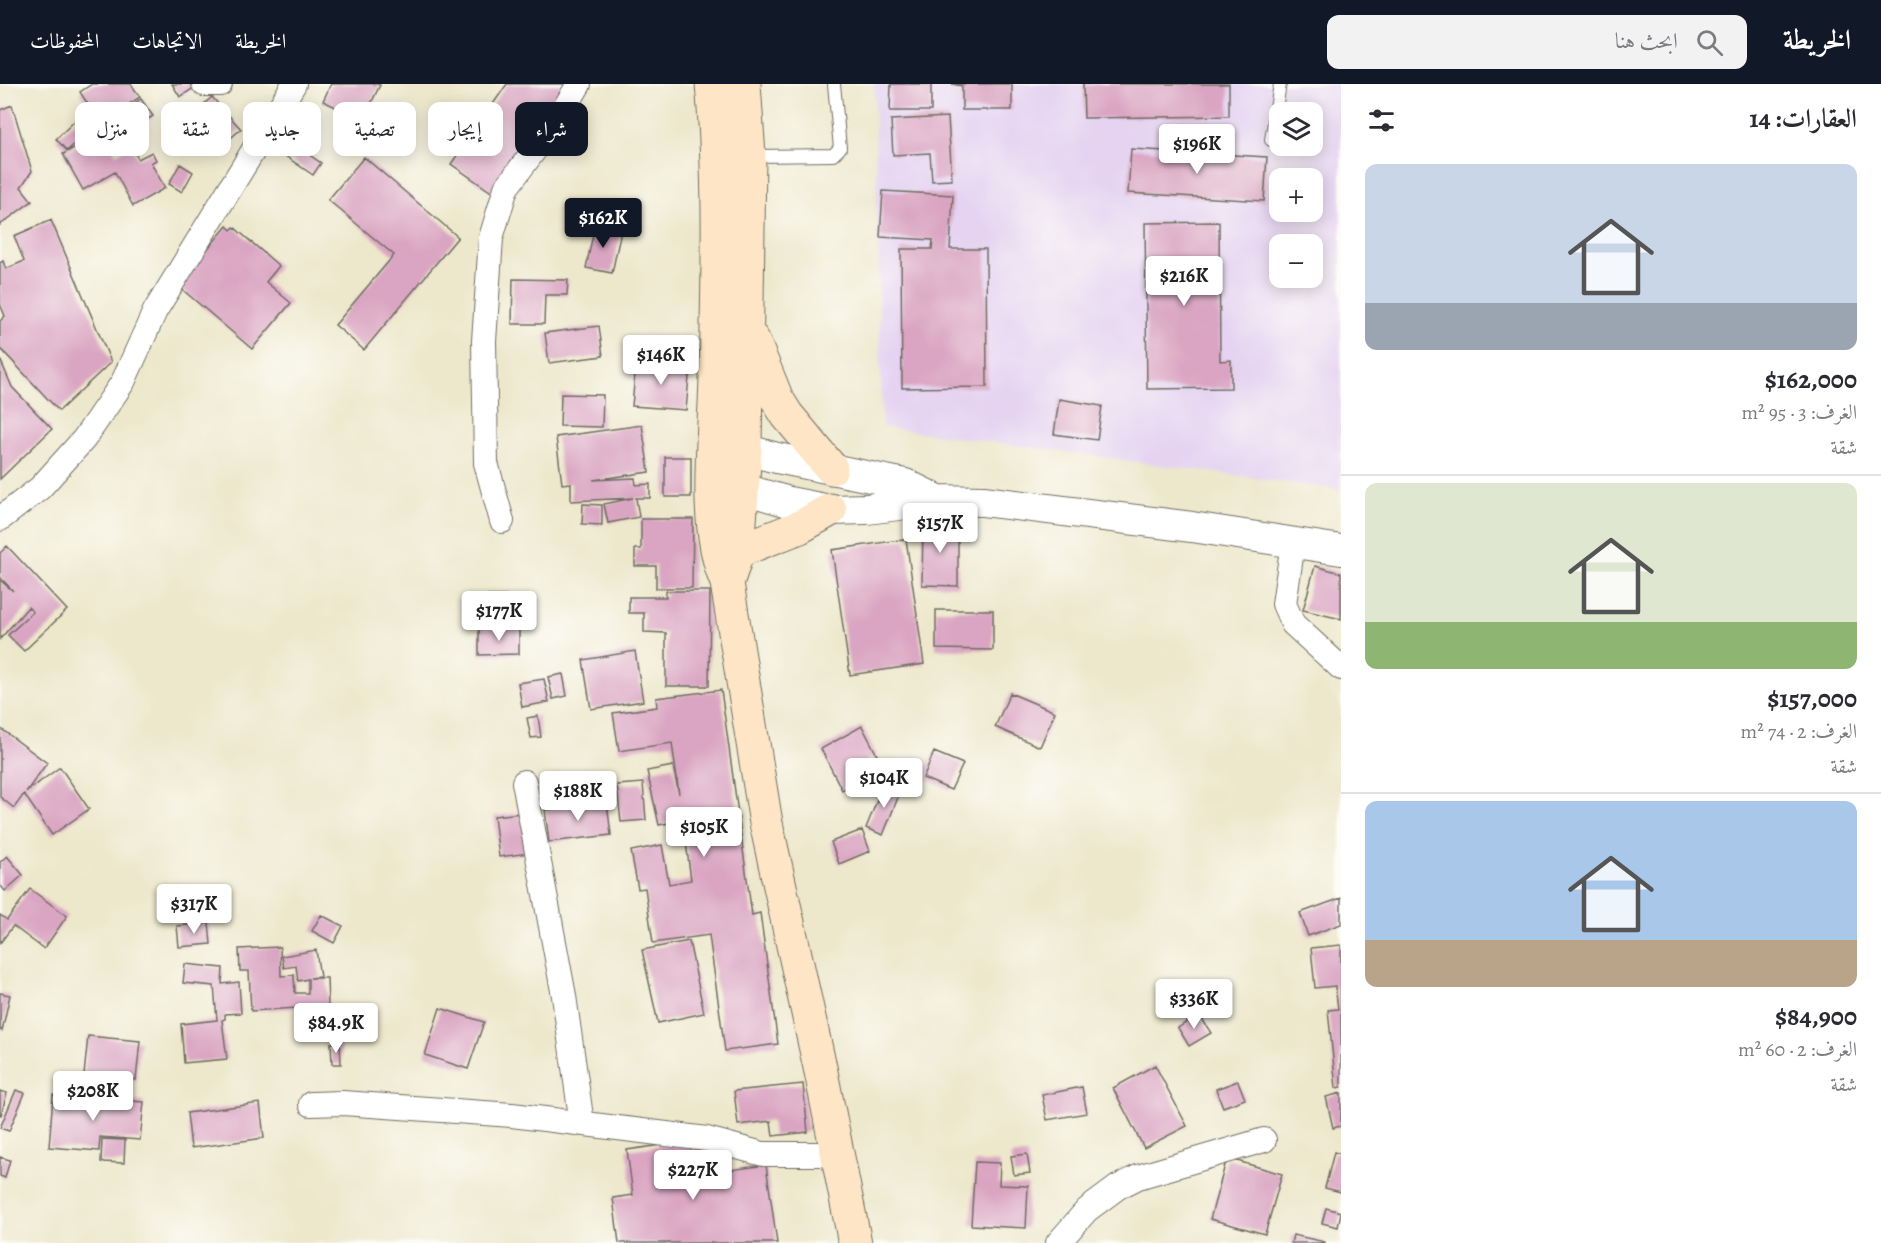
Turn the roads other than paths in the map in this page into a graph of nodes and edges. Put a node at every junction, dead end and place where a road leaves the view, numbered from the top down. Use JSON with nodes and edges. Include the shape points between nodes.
{"nodes":[{"id":1,"x":204,"y":84,"type":"edge"},
{"id":2,"x":220,"y":84,"type":"edge"},
{"id":3,"x":579,"y":84,"type":"edge"},
{"id":4,"x":712,"y":84,"type":"edge"},
{"id":5,"x":744,"y":84,"type":"edge"},
{"id":6,"x":834,"y":84,"type":"edge"},
{"id":7,"x":1281,"y":84,"type":"edge"},
{"id":8,"x":290,"y":86,"type":"edge"},
{"id":9,"x":1278,"y":102,"type":"edge"},
{"id":10,"x":749,"y":156,"type":"junction"},
{"id":11,"x":747,"y":325,"type":"junction"},
{"id":12,"x":714,"y":441,"type":"junction"},
{"id":13,"x":745,"y":450,"type":"junction"},
{"id":14,"x":831,"y":468,"type":"junction"},
{"id":15,"x":728,"y":485,"type":"junction"},
{"id":16,"x":938,"y":500,"type":"junction"},
{"id":17,"x":830,"y":510,"type":"junction"},
{"id":18,"x":0,"y":519,"type":"edge"},
{"id":19,"x":502,"y":521,"type":"dead end"},
{"id":20,"x":1293,"y":543,"type":"junction"},
{"id":21,"x":1341,"y":550,"type":"edge"},
{"id":22,"x":738,"y":552,"type":"junction"},
{"id":23,"x":727,"y":583,"type":"junction"},
{"id":24,"x":1341,"y":668,"type":"edge"},
{"id":25,"x":524,"y":782,"type":"dead end"},
{"id":26,"x":310,"y":1104,"type":"dead end"},
{"id":27,"x":582,"y":1124,"type":"junction"},
{"id":28,"x":1264,"y":1140,"type":"dead end"},
{"id":29,"x":837,"y":1154,"type":"junction"},
{"id":30,"x":855,"y":1243,"type":"edge"},
{"id":31,"x":1058,"y":1243,"type":"edge"}],
"edges":[{"from":1,"to":2,"type":"street"},
{"from":3,"to":19,"type":"street","via":[[506,188],[491,238],[484,341],[486,463]]},
{"from":4,"to":12,"type":"main road","via":[[718,150]]},
{"from":5,"to":10,"type":"main road"},
{"from":6,"to":10,"type":"lane","via":[[840,148],[837,153]]},
{"from":7,"to":9,"type":"lane"},
{"from":8,"to":18,"type":"street","via":[[155,311],[123,382],[84,439],[40,488]]},
{"from":10,"to":11,"type":"main road"},
{"from":11,"to":13,"type":"main road"},
{"from":11,"to":14,"type":"main road","via":[[777,399],[794,427]]},
{"from":12,"to":13,"type":"street"},
{"from":12,"to":15,"type":"main road"},
{"from":13,"to":14,"type":"street"},
{"from":13,"to":15,"type":"main road"},
{"from":14,"to":16,"type":"street","via":[[905,484]]},
{"from":15,"to":17,"type":"street"},
{"from":15,"to":22,"type":"main road"},
{"from":15,"to":23,"type":"main road","via":[[715,549]]},
{"from":16,"to":17,"type":"street"},
{"from":16,"to":20,"type":"street","via":[[983,501]]},
{"from":17,"to":22,"type":"main road","via":[[800,527]]},
{"from":20,"to":21,"type":"street"},
{"from":20,"to":24,"type":"street","via":[[1284,604],[1293,624]]},
{"from":22,"to":23,"type":"main road"},
{"from":23,"to":29,"type":"main road","via":[[766,823]]},
{"from":25,"to":27,"type":"street","via":[[564,996]]},
{"from":26,"to":27,"type":"street","via":[[512,1115]]},
{"from":27,"to":29,"type":"street","via":[[707,1139],[763,1154]]},
{"from":28,"to":31,"type":"street","via":[[1138,1177],[1118,1187],[1087,1210]]},
{"from":29,"to":30,"type":"main road"}]}
